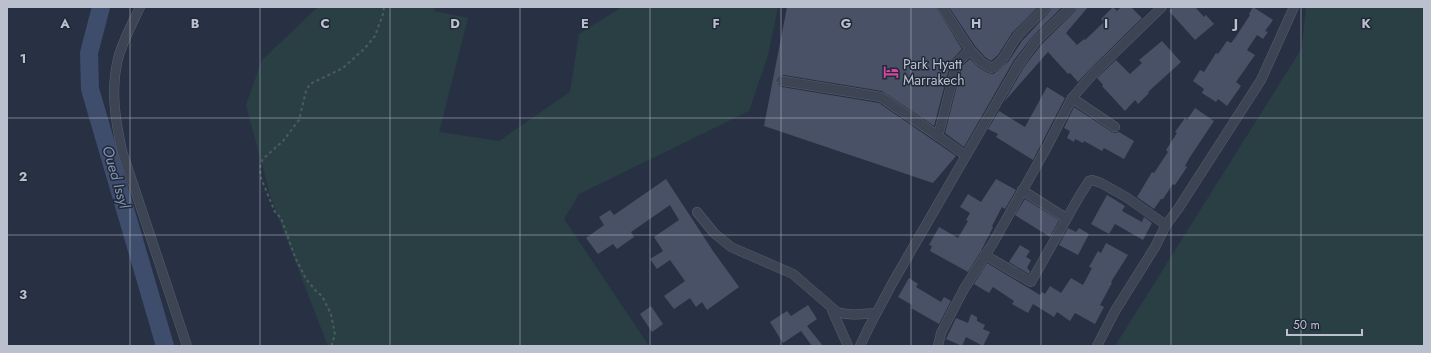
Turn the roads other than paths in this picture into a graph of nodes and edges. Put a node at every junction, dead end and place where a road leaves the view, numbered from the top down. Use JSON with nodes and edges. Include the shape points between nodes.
{"nodes":[{"id":1,"x":140,"y":7,"type":"edge"},
{"id":2,"x":942,"y":7,"type":"edge"},
{"id":3,"x":1046,"y":7,"type":"edge"},
{"id":4,"x":1071,"y":7,"type":"edge"},
{"id":5,"x":1162,"y":7,"type":"edge"},
{"id":6,"x":1294,"y":7,"type":"edge"},
{"id":7,"x":970,"y":50,"type":"junction"},
{"id":8,"x":783,"y":81,"type":"dead end"},
{"id":9,"x":1072,"y":98,"type":"junction"},
{"id":10,"x":1115,"y":127,"type":"dead end"},
{"id":11,"x":938,"y":136,"type":"junction"},
{"id":12,"x":965,"y":155,"type":"junction"},
{"id":13,"x":1022,"y":190,"type":"junction"},
{"id":14,"x":697,"y":212,"type":"dead end"},
{"id":15,"x":1066,"y":218,"type":"junction"},
{"id":16,"x":1166,"y":226,"type":"junction"},
{"id":17,"x":985,"y":254,"type":"junction"},
{"id":18,"x":832,"y":310,"type":"junction"},
{"id":19,"x":876,"y":312,"type":"junction"},
{"id":20,"x":848,"y":315,"type":"junction"},
{"id":21,"x":841,"y":331,"type":"junction"},
{"id":22,"x":186,"y":346,"type":"edge"},
{"id":23,"x":848,"y":346,"type":"edge"},
{"id":24,"x":860,"y":346,"type":"edge"},
{"id":25,"x":938,"y":346,"type":"edge"},
{"id":26,"x":1097,"y":346,"type":"edge"}],
"edges":[{"from":1,"to":22,"type":"street","via":[[123,44],[117,65],[114,91],[117,129],[124,158]]},
{"from":2,"to":7,"type":"street"},
{"from":3,"to":7,"type":"street","via":[[1016,38],[997,66],[991,68]]},
{"from":4,"to":12,"type":"street","via":[[1025,54]]},
{"from":5,"to":9,"type":"street"},
{"from":6,"to":16,"type":"street","via":[[1261,80]]},
{"from":7,"to":11,"type":"street","via":[[957,63]]},
{"from":8,"to":11,"type":"street","via":[[881,97]]},
{"from":9,"to":10,"type":"street"},
{"from":9,"to":13,"type":"street"},
{"from":11,"to":12,"type":"street"},
{"from":12,"to":19,"type":"street"},
{"from":13,"to":15,"type":"street"},
{"from":13,"to":17,"type":"street"},
{"from":14,"to":18,"type":"street","via":[[721,240],[793,274]]},
{"from":15,"to":16,"type":"street","via":[[1092,180],[1126,197]]},
{"from":15,"to":17,"type":"street","via":[[1031,282]]},
{"from":16,"to":26,"type":"street"},
{"from":17,"to":25,"type":"street","via":[[964,288]]},
{"from":18,"to":20,"type":"street"},
{"from":18,"to":21,"type":"street"},
{"from":19,"to":20,"type":"street"},
{"from":19,"to":24,"type":"street"},
{"from":20,"to":21,"type":"street"},
{"from":21,"to":23,"type":"street"}]}
